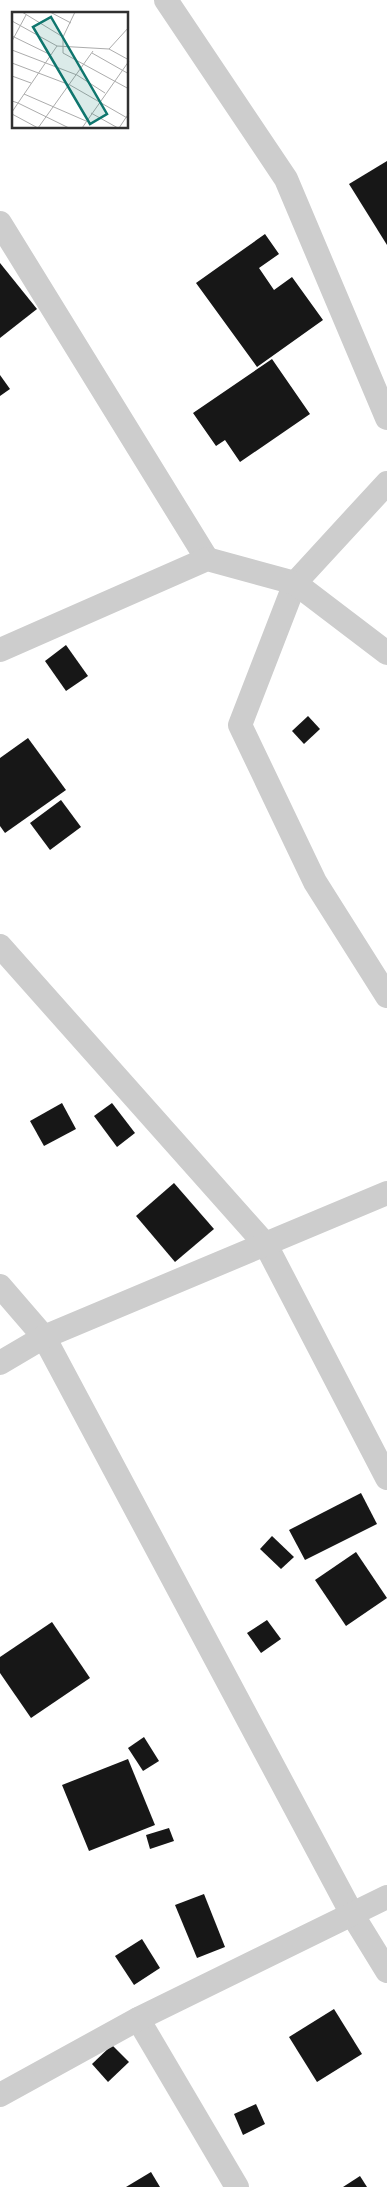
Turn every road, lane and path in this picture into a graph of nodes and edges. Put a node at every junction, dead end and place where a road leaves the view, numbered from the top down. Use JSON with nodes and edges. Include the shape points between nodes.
{"nodes":[{"id":1,"x":166,"y":0,"type":"edge"},
{"id":2,"x":0,"y":223,"type":"edge"},
{"id":3,"x":387,"y":418,"type":"edge"},
{"id":4,"x":387,"y":483,"type":"edge"},
{"id":5,"x":207,"y":559,"type":"junction"},
{"id":6,"x":295,"y":583,"type":"junction"},
{"id":7,"x":4,"y":641,"type":"edge"},
{"id":8,"x":387,"y":653,"type":"edge"},
{"id":9,"x":0,"y":946,"type":"edge"},
{"id":10,"x":387,"y":996,"type":"edge"},
{"id":11,"x":387,"y":1192,"type":"edge"},
{"id":12,"x":266,"y":1245,"type":"junction"},
{"id":13,"x":0,"y":1286,"type":"edge"},
{"id":14,"x":44,"y":1338,"type":"junction"},
{"id":15,"x":0,"y":1362,"type":"edge"},
{"id":16,"x":387,"y":1478,"type":"edge"},
{"id":17,"x":387,"y":1897,"type":"edge"},
{"id":18,"x":352,"y":1914,"type":"junction"},
{"id":19,"x":387,"y":1972,"type":"edge"},
{"id":20,"x":138,"y":2019,"type":"junction"},
{"id":21,"x":0,"y":2094,"type":"edge"},
{"id":22,"x":238,"y":2187,"type":"edge"}],
"edges":[{"from":1,"to":3,"type":"street","via":[[286,179]]},
{"from":2,"to":5,"type":"street"},
{"from":4,"to":6,"type":"street"},
{"from":5,"to":6,"type":"street"},
{"from":5,"to":7,"type":"street"},
{"from":6,"to":8,"type":"street"},
{"from":6,"to":10,"type":"street","via":[[240,725],[315,882]]},
{"from":9,"to":12,"type":"street"},
{"from":11,"to":12,"type":"street"},
{"from":12,"to":14,"type":"street"},
{"from":12,"to":16,"type":"street"},
{"from":13,"to":14,"type":"street"},
{"from":14,"to":15,"type":"street"},
{"from":14,"to":18,"type":"street"},
{"from":17,"to":18,"type":"street"},
{"from":18,"to":19,"type":"street"},
{"from":18,"to":20,"type":"street"},
{"from":20,"to":21,"type":"street"},
{"from":20,"to":22,"type":"street"}]}
